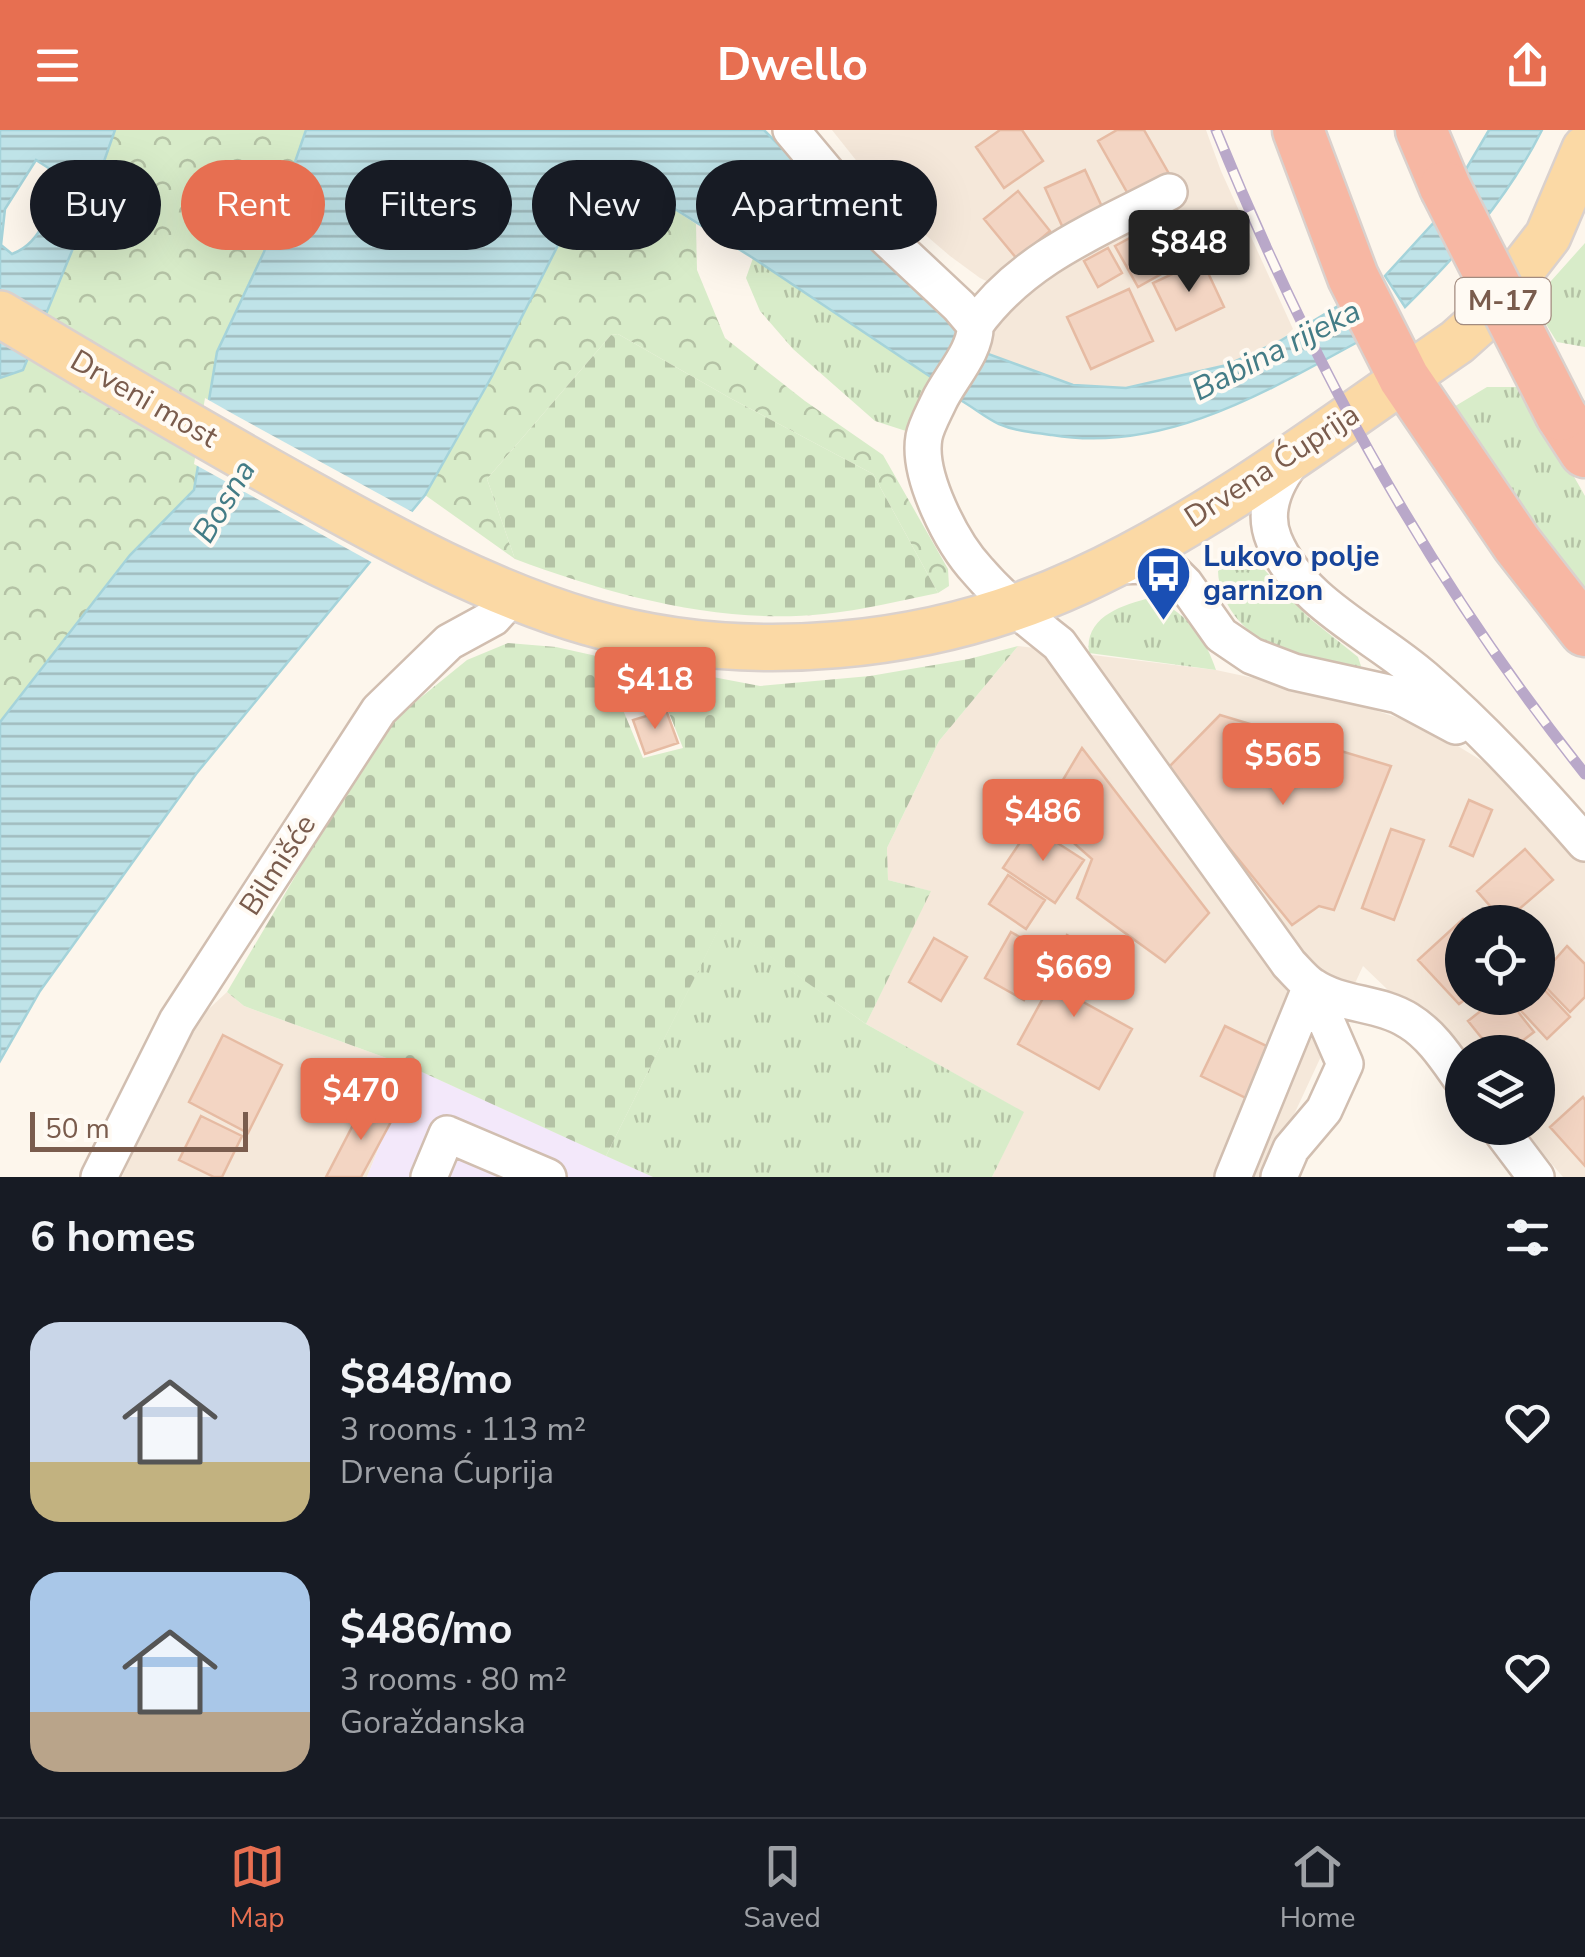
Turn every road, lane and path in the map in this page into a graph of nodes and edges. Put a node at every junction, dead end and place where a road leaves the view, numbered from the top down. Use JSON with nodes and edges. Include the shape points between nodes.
{"nodes":[{"id":1,"x":791,"y":130,"type":"edge"},
{"id":2,"x":1298,"y":130,"type":"edge"},
{"id":3,"x":1421,"y":130,"type":"edge"},
{"id":4,"x":1585,"y":148,"type":"edge"},
{"id":5,"x":1169,"y":192,"type":"dead end"},
{"id":6,"x":1566,"y":226,"type":"edge"},
{"id":7,"x":0,"y":314,"type":"edge"},
{"id":8,"x":974,"y":332,"type":"junction"},
{"id":9,"x":1396,"y":361,"type":"junction"},
{"id":10,"x":1573,"y":433,"type":"edge"},
{"id":11,"x":1302,"y":449,"type":"junction"},
{"id":12,"x":448,"y":566,"type":"joint"},
{"id":13,"x":1110,"y":566,"type":"junction"},
{"id":14,"x":512,"y":598,"type":"junction"},
{"id":15,"x":1014,"y":608,"type":"junction"},
{"id":16,"x":1585,"y":631,"type":"edge"},
{"id":17,"x":1500,"y":752,"type":"junction"},
{"id":18,"x":1585,"y":843,"type":"edge"},
{"id":19,"x":1311,"y":986,"type":"junction"},
{"id":20,"x":1445,"y":1057,"type":"edge"},
{"id":21,"x":1512,"y":1145,"type":"edge"},
{"id":22,"x":99,"y":1177,"type":"edge"},
{"id":23,"x":429,"y":1177,"type":"edge"},
{"id":24,"x":548,"y":1177,"type":"edge"},
{"id":25,"x":1234,"y":1177,"type":"edge"},
{"id":26,"x":1279,"y":1177,"type":"edge"},
{"id":27,"x":1536,"y":1177,"type":"edge"}],
"edges":[{"from":1,"to":8,"type":"street","via":[[864,217],[960,306]]},
{"from":2,"to":9,"type":"highway","via":[[1353,278]]},
{"from":3,"to":10,"type":"highway","number":"M-17","bridge":true},
{"from":4,"to":6,"type":"main road","name":"Drvena Ćuprija"},
{"from":5,"to":8,"type":"street","via":[[1029,267],[992,301]]},
{"from":6,"to":9,"type":"main road","name":"Drvena Ćuprija","via":[[1457,342]]},
{"from":7,"to":12,"type":"main road","name":"Drveni most","via":[[181,422]]},
{"from":8,"to":15,"type":"street","via":[[924,437],[926,468],[934,500],[975,569]]},
{"from":9,"to":11,"type":"main road","name":"Drvena Ćuprija"},
{"from":9,"to":16,"type":"highway","via":[[1517,544]]},
{"from":11,"to":13,"type":"main road","name":"Drvena Ćuprija"},
{"from":11,"to":17,"type":"street","via":[[1284,470],[1269,506],[1280,551],[1320,599],[1424,678]]},
{"from":12,"to":14,"type":"main road","name":"Drvena Ćuprija"},
{"from":13,"to":15,"type":"main road","name":"Drvena Ćuprija"},
{"from":13,"to":17,"type":"street","via":[[1171,570],[1221,635],[1252,656],[1398,695]]},
{"from":14,"to":15,"type":"main road","name":"Drvena Ćuprija","via":[[614,628],[710,644],[786,647],[866,642]]},
{"from":14,"to":22,"type":"street","name":"Bilmišće","via":[[493,618],[448,642],[379,710],[176,1020]]},
{"from":15,"to":19,"type":"street","via":[[1059,644]]},
{"from":17,"to":18,"type":"street"},
{"from":19,"to":20,"type":"street","via":[[1409,1021]]},
{"from":19,"to":25,"type":"street"},
{"from":19,"to":26,"type":"street","via":[[1345,1064],[1324,1110],[1291,1148]]},
{"from":21,"to":27,"type":"street"},
{"from":23,"to":24,"type":"street","via":[[447,1134]]}]}
